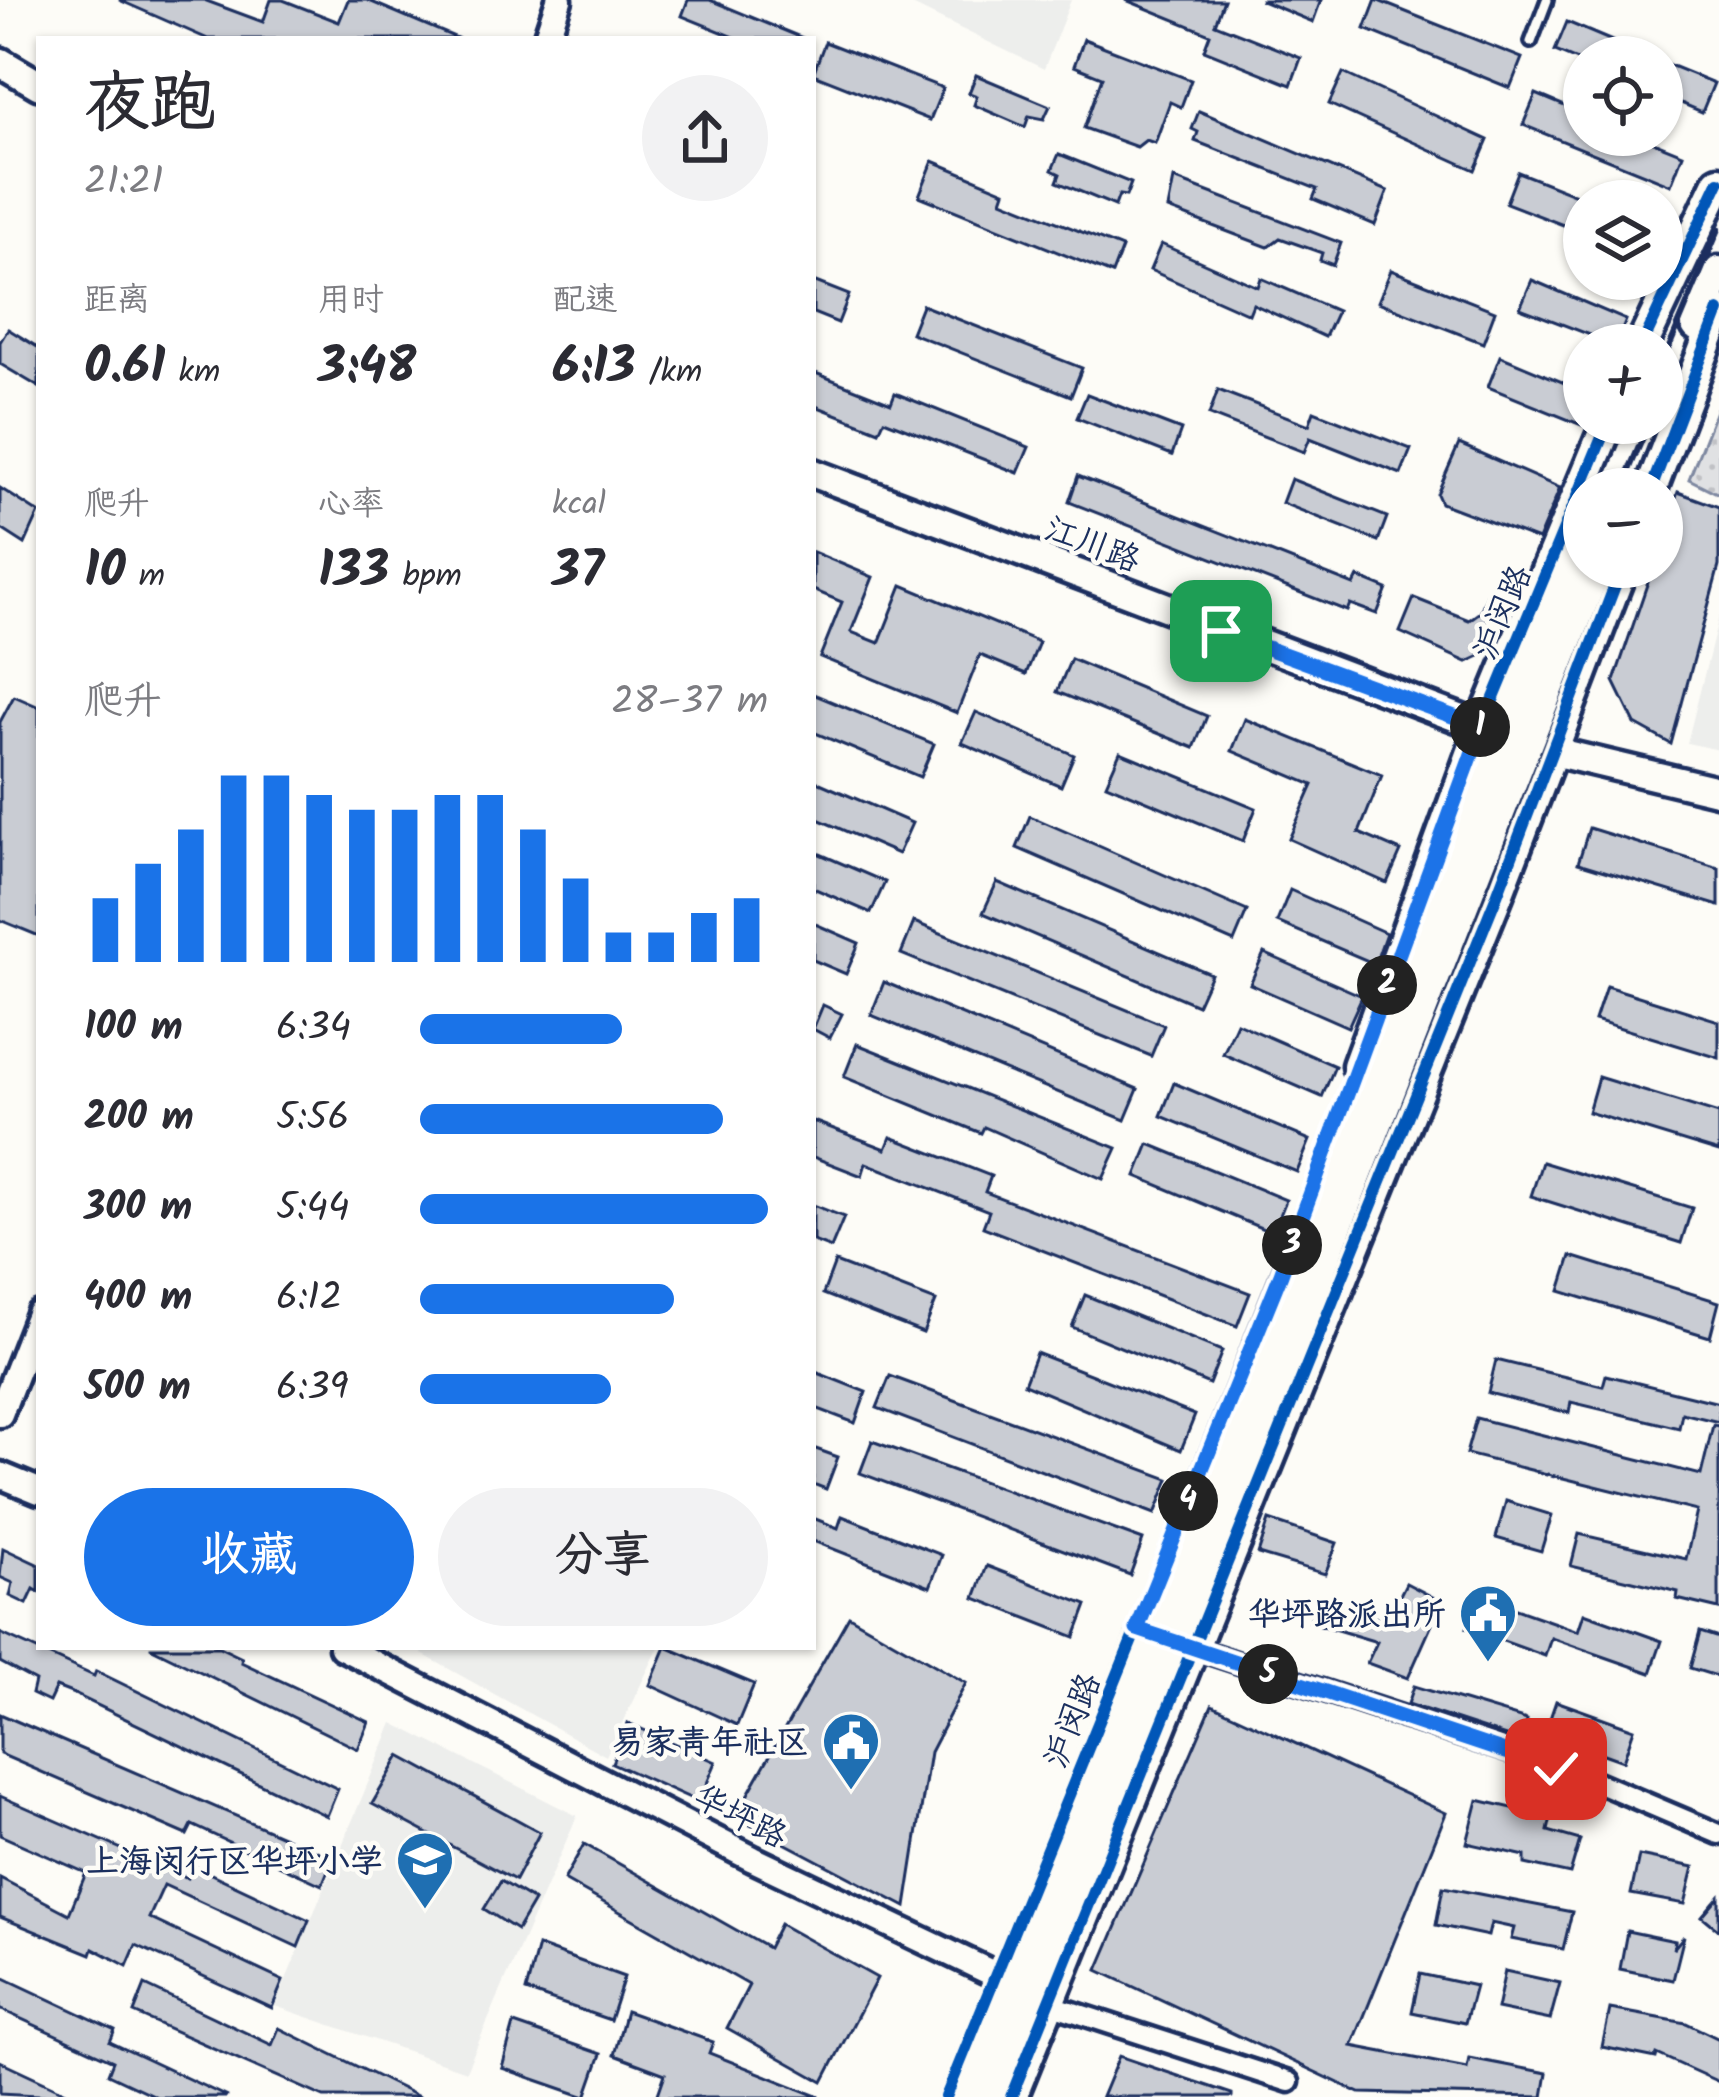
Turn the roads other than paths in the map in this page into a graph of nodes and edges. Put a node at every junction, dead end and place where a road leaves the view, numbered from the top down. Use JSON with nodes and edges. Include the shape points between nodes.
{"nodes":[{"id":1,"x":559,"y":0,"type":"edge"},
{"id":2,"x":1547,"y":0,"type":"edge"},
{"id":3,"x":547,"y":36,"type":"edge"},
{"id":4,"x":1531,"y":42,"type":"dead end"},
{"id":5,"x":0,"y":62,"type":"edge"},
{"id":6,"x":36,"y":83,"type":"edge"},
{"id":7,"x":1719,"y":182,"type":"edge"},
{"id":8,"x":1719,"y":218,"type":"edge"},
{"id":9,"x":1719,"y":272,"type":"edge"},
{"id":10,"x":1719,"y":311,"type":"edge"},
{"id":11,"x":1652,"y":324,"type":"edge"},
{"id":12,"x":1673,"y":324,"type":"edge"},
{"id":13,"x":1683,"y":358,"type":"edge"},
{"id":14,"x":1599,"y":444,"type":"edge"},
{"id":15,"x":1659,"y":468,"type":"edge"},
{"id":16,"x":816,"y":474,"type":"edge"},
{"id":17,"x":1564,"y":588,"type":"edge"},
{"id":18,"x":1588,"y":588,"type":"edge"},
{"id":19,"x":1614,"y":588,"type":"edge"},
{"id":20,"x":1482,"y":727,"type":"junction"},
{"id":21,"x":1551,"y":751,"type":"junction"},
{"id":22,"x":1719,"y":791,"type":"edge"},
{"id":23,"x":36,"y":1322,"type":"edge"},
{"id":24,"x":0,"y":1414,"type":"edge"},
{"id":25,"x":0,"y":1475,"type":"edge"},
{"id":26,"x":36,"y":1491,"type":"edge"},
{"id":27,"x":1137,"y":1629,"type":"junction"},
{"id":28,"x":1190,"y":1648,"type":"junction"},
{"id":29,"x":348,"y":1650,"type":"edge"},
{"id":30,"x":1719,"y":1834,"type":"edge"},
{"id":31,"x":998,"y":1973,"type":"junction"},
{"id":32,"x":1048,"y":2004,"type":"junction"},
{"id":33,"x":1289,"y":2082,"type":"dead end"},
{"id":34,"x":946,"y":2097,"type":"edge"},
{"id":35,"x":960,"y":2097,"type":"edge"},
{"id":36,"x":986,"y":2097,"type":"edge"},
{"id":37,"x":1011,"y":2097,"type":"edge"}],
"edges":[{"from":1,"to":3,"type":"street"},
{"from":2,"to":4,"type":"lane"},
{"from":5,"to":6,"type":"main road"},
{"from":7,"to":11,"type":"main road"},
{"from":8,"to":12,"type":"main road"},
{"from":9,"to":13,"type":"main road"},
{"from":10,"to":15,"type":"main road"},
{"from":14,"to":20,"type":"main road","name":"沪闵路"},
{"from":16,"to":20,"type":"main road","name":"江川路"},
{"from":17,"to":35,"type":"main road","bridge":true},
{"from":18,"to":36,"type":"main road","bridge":true},
{"from":19,"to":21,"type":"main road"},
{"from":20,"to":21,"type":"main road","name":"江川路"},
{"from":20,"to":27,"type":"main road","name":"沪闵路","via":[[1281,1274]]},
{"from":21,"to":22,"type":"main road","name":"江川路"},
{"from":21,"to":28,"type":"main road"},
{"from":23,"to":24,"type":"street"},
{"from":25,"to":26,"type":"street"},
{"from":27,"to":28,"type":"street"},
{"from":27,"to":31,"type":"main road","name":"沪闵路"},
{"from":28,"to":30,"type":"street","via":[[1578,1774]]},
{"from":28,"to":32,"type":"main road"},
{"from":29,"to":31,"type":"street","name":"华坪路","via":[[772,1868]]},
{"from":31,"to":32,"type":"street","name":"华坪路"},
{"from":31,"to":34,"type":"main road","name":"沪闵路"},
{"from":32,"to":33,"type":"street"},
{"from":32,"to":37,"type":"main road"}]}
